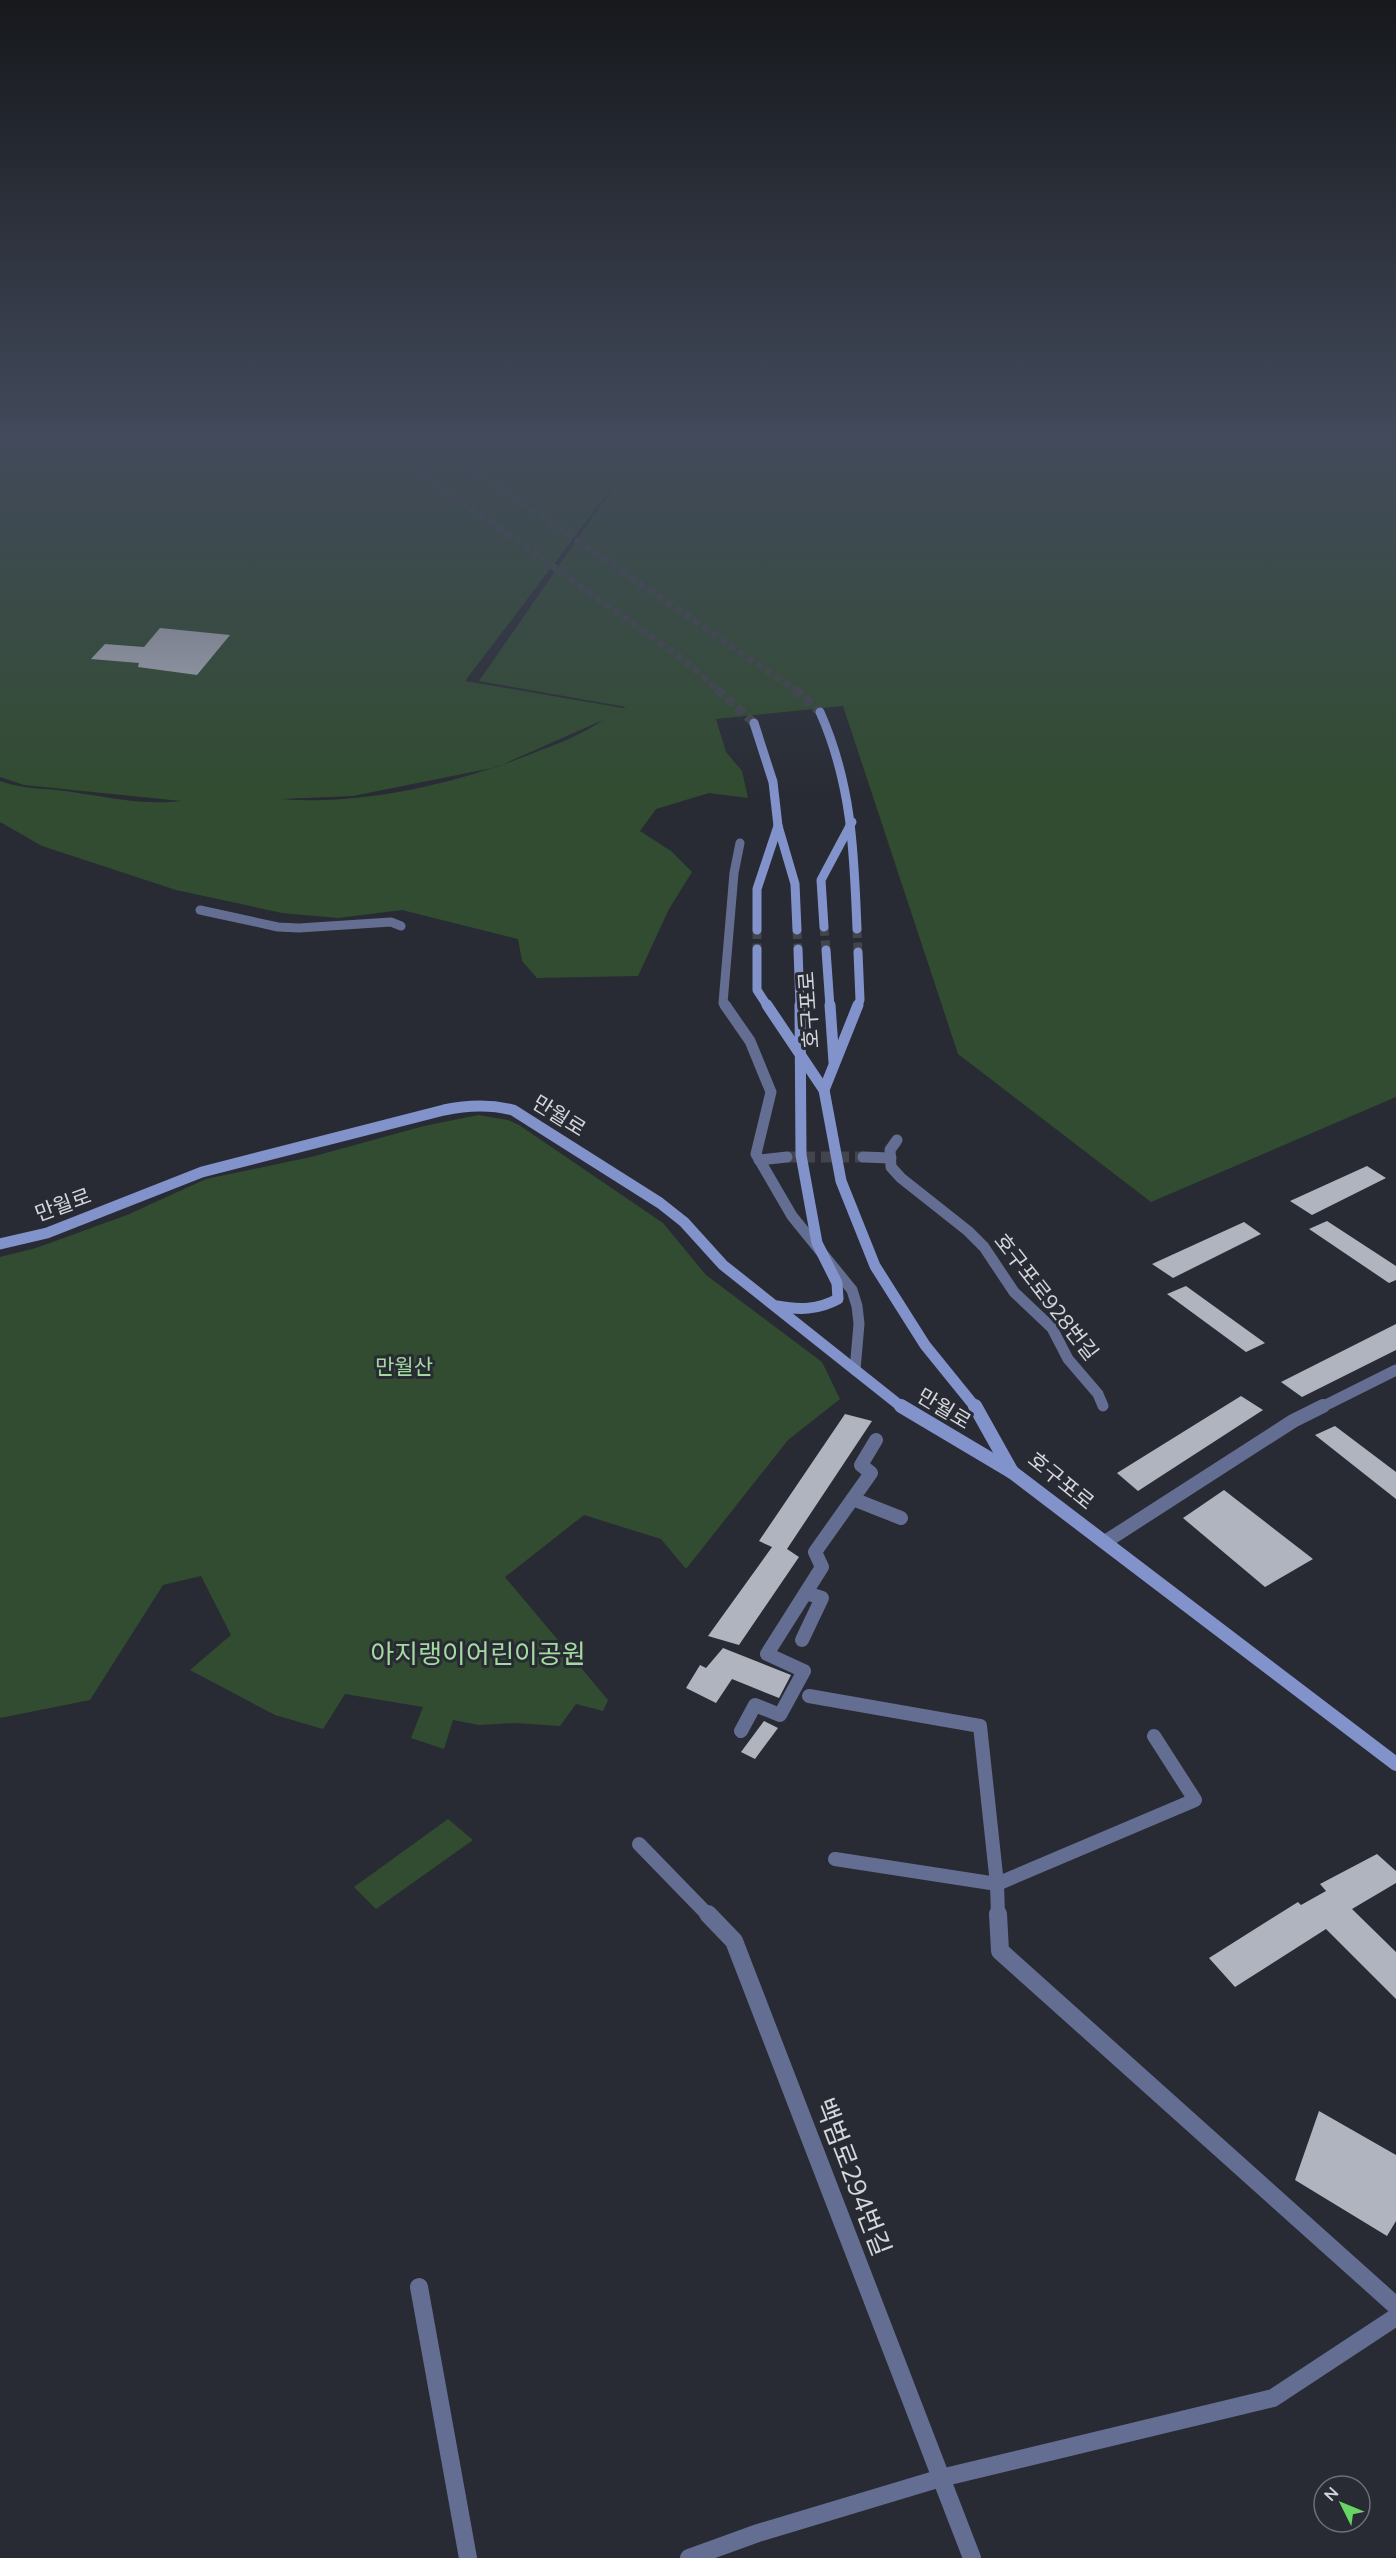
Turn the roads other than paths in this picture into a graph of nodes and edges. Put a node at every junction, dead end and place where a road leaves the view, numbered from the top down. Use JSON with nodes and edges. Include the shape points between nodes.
{"nodes":[{"id":1,"x":820,"y":712,"type":"tunnel mouth"},
{"id":2,"x":754,"y":723,"type":"tunnel mouth"},
{"id":3,"x":853,"y":820,"type":"junction"},
{"id":4,"x":778,"y":826,"type":"junction"},
{"id":5,"x":741,"y":843,"type":"dead end"},
{"id":6,"x":200,"y":910,"type":"dead end"},
{"id":7,"x":401,"y":926,"type":"dead end"},
{"id":8,"x":824,"y":927,"type":"tunnel mouth"},
{"id":9,"x":857,"y":928,"type":"tunnel mouth"},
{"id":10,"x":757,"y":930,"type":"tunnel mouth"},
{"id":11,"x":797,"y":930,"type":"tunnel mouth"},
{"id":12,"x":757,"y":949,"type":"tunnel mouth"},
{"id":13,"x":798,"y":949,"type":"tunnel mouth"},
{"id":14,"x":826,"y":950,"type":"tunnel mouth"},
{"id":15,"x":858,"y":952,"type":"tunnel mouth"},
{"id":16,"x":802,"y":1058,"type":"junction"},
{"id":17,"x":834,"y":1066,"type":"junction"},
{"id":18,"x":824,"y":1090,"type":"junction"},
{"id":19,"x":897,"y":1140,"type":"dead end"},
{"id":20,"x":787,"y":1157,"type":"tunnel mouth"},
{"id":21,"x":863,"y":1157,"type":"tunnel mouth"},
{"id":22,"x":891,"y":1158,"type":"junction"},
{"id":23,"x":759,"y":1160,"type":"junction"},
{"id":24,"x":0,"y":1244,"type":"edge"},
{"id":25,"x":819,"y":1252,"type":"junction"},
{"id":26,"x":772,"y":1305,"type":"junction"},
{"id":27,"x":855,"y":1370,"type":"junction"},
{"id":28,"x":1396,"y":1370,"type":"edge"},
{"id":29,"x":1103,"y":1406,"type":"dead end"},
{"id":30,"x":876,"y":1440,"type":"dead end"},
{"id":31,"x":1012,"y":1472,"type":"junction"},
{"id":32,"x":853,"y":1499,"type":"junction"},
{"id":33,"x":901,"y":1518,"type":"dead end"},
{"id":34,"x":1105,"y":1542,"type":"junction"},
{"id":35,"x":806,"y":1593,"type":"junction"},
{"id":36,"x":802,"y":1640,"type":"dead end"},
{"id":37,"x":809,"y":1696,"type":"dead end"},
{"id":38,"x":741,"y":1731,"type":"dead end"},
{"id":39,"x":1154,"y":1736,"type":"dead end"},
{"id":40,"x":1396,"y":1764,"type":"edge"},
{"id":41,"x":639,"y":1844,"type":"dead end"},
{"id":42,"x":835,"y":1859,"type":"dead end"},
{"id":43,"x":997,"y":1884,"type":"junction"},
{"id":44,"x":419,"y":2287,"type":"dead end"},
{"id":45,"x":1396,"y":2306,"type":"edge"},
{"id":46,"x":1396,"y":2317,"type":"edge"},
{"id":47,"x":941,"y":2478,"type":"junction"},
{"id":48,"x":468,"y":2558,"type":"edge"},
{"id":49,"x":689,"y":2558,"type":"edge"},
{"id":50,"x":972,"y":2558,"type":"edge"}],
"edges":[{"from":1,"to":3,"type":"main road","via":[[834,741]]},
{"from":2,"to":4,"type":"main road","via":[[773,782]]},
{"from":3,"to":8,"type":"main road","via":[[821,880]]},
{"from":3,"to":9,"type":"main road"},
{"from":4,"to":10,"type":"main road","via":[[757,889]]},
{"from":4,"to":11,"type":"main road","via":[[795,884]]},
{"from":5,"to":23,"type":"street","via":[[734,873],[723,1004],[750,1041],[771,1092],[756,1154]]},
{"from":6,"to":7,"type":"street","via":[[278,927],[391,922]]},
{"from":12,"to":16,"type":"main road","name":"호구포로","via":[[757,990]]},
{"from":13,"to":16,"type":"main road","name":"호구포로"},
{"from":14,"to":17,"type":"main road","name":"호구포로"},
{"from":15,"to":17,"type":"main road","name":"호구포로","via":[[860,1000]]},
{"from":16,"to":18,"type":"main road","name":"호구포로"},
{"from":16,"to":25,"type":"main road","via":[[801,1155]]},
{"from":17,"to":18,"type":"main road","name":"호구포로"},
{"from":18,"to":31,"type":"main road","name":"호구포로","via":[[841,1181],[875,1266],[925,1345],[973,1402]]},
{"from":19,"to":22,"type":"street","via":[[890,1150]]},
{"from":20,"to":23,"type":"street"},
{"from":21,"to":22,"type":"street"},
{"from":22,"to":29,"type":"street","name":"호구포로928번길","via":[[891,1167],[901,1178],[984,1247],[1014,1292],[1052,1328],[1068,1359],[1098,1394]]},
{"from":23,"to":25,"type":"street","via":[[774,1192]]},
{"from":24,"to":26,"type":"main road","name":"만월로","via":[[47,1233],[202,1172],[434,1112],[488,1104],[513,1110],[660,1203],[684,1222],[723,1265]]},
{"from":25,"to":26,"type":"main road","via":[[837,1284],[838,1299],[826,1306],[799,1311]]},
{"from":25,"to":27,"type":"street","via":[[837,1268],[854,1295],[859,1316]]},
{"from":26,"to":27,"type":"main road","name":"만월로"},
{"from":27,"to":31,"type":"main road","name":"만월로","via":[[903,1408]]},
{"from":28,"to":34,"type":"street","via":[[1293,1421]]},
{"from":30,"to":32,"type":"street","via":[[861,1465],[871,1473]]},
{"from":31,"to":34,"type":"main road","name":"호구포로"},
{"from":32,"to":33,"type":"street"},
{"from":32,"to":35,"type":"street","via":[[816,1552],[822,1567]]},
{"from":34,"to":40,"type":"main road","name":"호구포로"},
{"from":35,"to":36,"type":"street","via":[[822,1598]]},
{"from":35,"to":38,"type":"street","via":[[767,1654],[804,1671],[780,1715],[755,1705]]},
{"from":37,"to":43,"type":"street","via":[[980,1726]]},
{"from":39,"to":43,"type":"street","via":[[1195,1800]]},
{"from":41,"to":47,"type":"street","name":"백범로294번길","via":[[734,1941]]},
{"from":42,"to":43,"type":"street"},
{"from":43,"to":45,"type":"street","via":[[1000,1951]]},
{"from":44,"to":48,"type":"street"},
{"from":46,"to":47,"type":"street","via":[[1273,2398]]},
{"from":47,"to":49,"type":"street"},
{"from":47,"to":50,"type":"street","name":"백범로294번길"}]}
